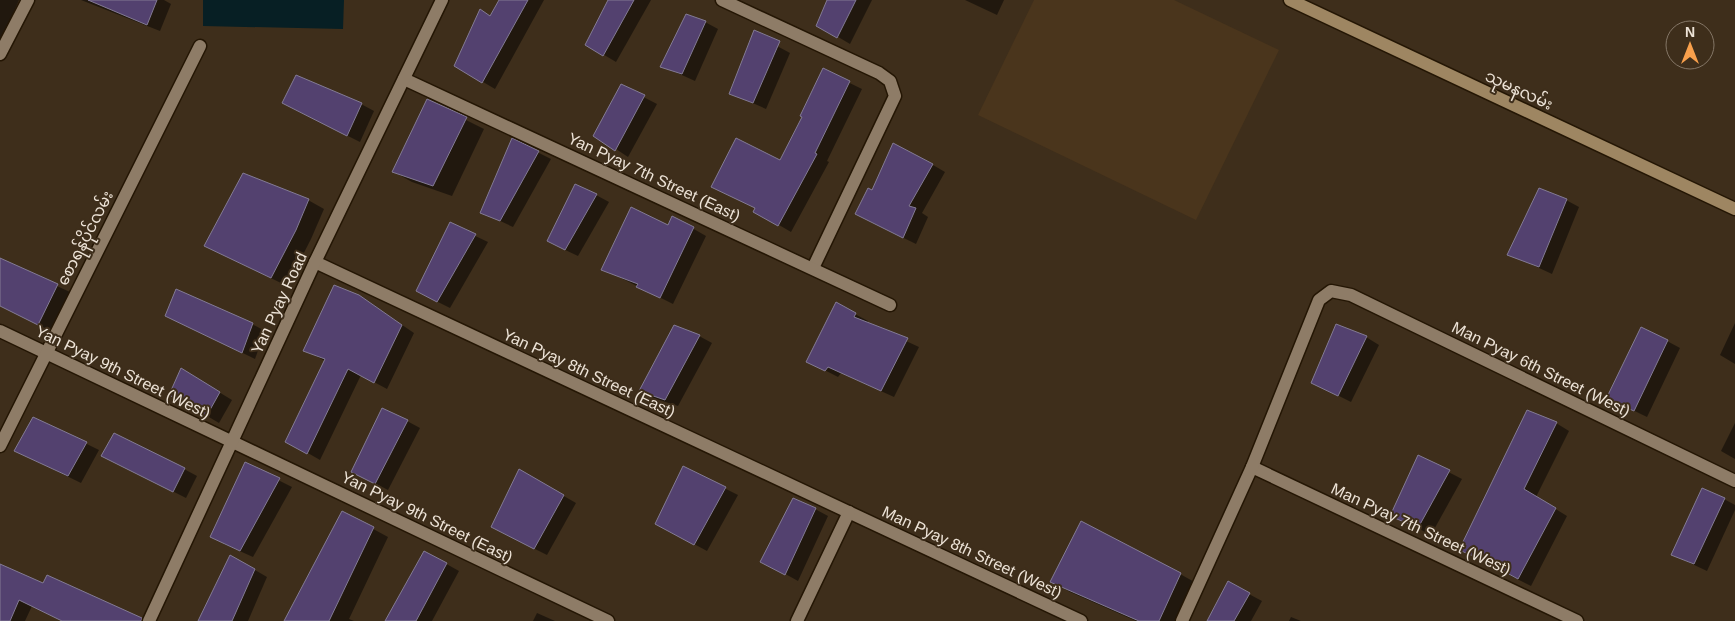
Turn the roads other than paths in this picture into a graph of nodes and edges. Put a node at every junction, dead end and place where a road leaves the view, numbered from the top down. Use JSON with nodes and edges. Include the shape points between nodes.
{"nodes":[{"id":1,"x":28,"y":0,"type":"edge"},
{"id":2,"x":442,"y":0,"type":"edge"},
{"id":3,"x":722,"y":0,"type":"edge"},
{"id":4,"x":1290,"y":0,"type":"edge"},
{"id":5,"x":200,"y":46,"type":"dead end"},
{"id":6,"x":0,"y":54,"type":"edge"},
{"id":7,"x":404,"y":79,"type":"junction"},
{"id":8,"x":1735,"y":209,"type":"edge"},
{"id":9,"x":316,"y":262,"type":"junction"},
{"id":10,"x":813,"y":268,"type":"junction"},
{"id":11,"x":890,"y":305,"type":"dead end"},
{"id":12,"x":0,"y":331,"type":"edge"},
{"id":13,"x":46,"y":353,"type":"junction"},
{"id":14,"x":232,"y":442,"type":"junction"},
{"id":15,"x":0,"y":446,"type":"edge"},
{"id":16,"x":1252,"y":467,"type":"junction"},
{"id":17,"x":1735,"y":481,"type":"edge"},
{"id":18,"x":849,"y":512,"type":"junction"},
{"id":19,"x":149,"y":621,"type":"edge"},
{"id":20,"x":608,"y":621,"type":"edge"},
{"id":21,"x":797,"y":621,"type":"edge"},
{"id":22,"x":1081,"y":621,"type":"edge"},
{"id":23,"x":1182,"y":621,"type":"edge"},
{"id":24,"x":1577,"y":621,"type":"edge"}],
"edges":[{"from":1,"to":6,"type":"street"},
{"from":2,"to":7,"type":"street","name":"Yan Pyay Road"},
{"from":3,"to":10,"type":"street","via":[[890,81],[895,96]]},
{"from":4,"to":8,"type":"street","name":"သုမနလမ်း"},
{"from":5,"to":13,"type":"street","name":"စောရန်ပိုင်လမ်း"},
{"from":7,"to":9,"type":"street","name":"Yan Pyay Road"},
{"from":7,"to":10,"type":"street","name":"Yan Pyay 7th Street (East)"},
{"from":9,"to":14,"type":"street","name":"Yan Pyay Road"},
{"from":9,"to":18,"type":"street","name":"Yan Pyay 8th Street (East)"},
{"from":10,"to":11,"type":"street","name":"Yan Pyay 7th Street (East)"},
{"from":12,"to":13,"type":"street","name":"Yan Pyay 9th Street (West)"},
{"from":13,"to":14,"type":"street","name":"Yan Pyay 9th Street (West)"},
{"from":13,"to":15,"type":"street","name":"စောရန်ပိုင်လမ်း"},
{"from":14,"to":19,"type":"street","name":"Yan Pyay Road"},
{"from":14,"to":20,"type":"street","name":"Yan Pyay 9th Street (East)"},
{"from":16,"to":17,"type":"street","name":"Man Pyay 6th Street (West)","via":[[1319,300],[1331,291],[1351,295]]},
{"from":16,"to":23,"type":"street"},
{"from":16,"to":24,"type":"street","name":"Man Pyay 7th Street (West)"},
{"from":18,"to":21,"type":"street"},
{"from":18,"to":22,"type":"street","name":"Man Pyay 8th Street (West)"}]}
